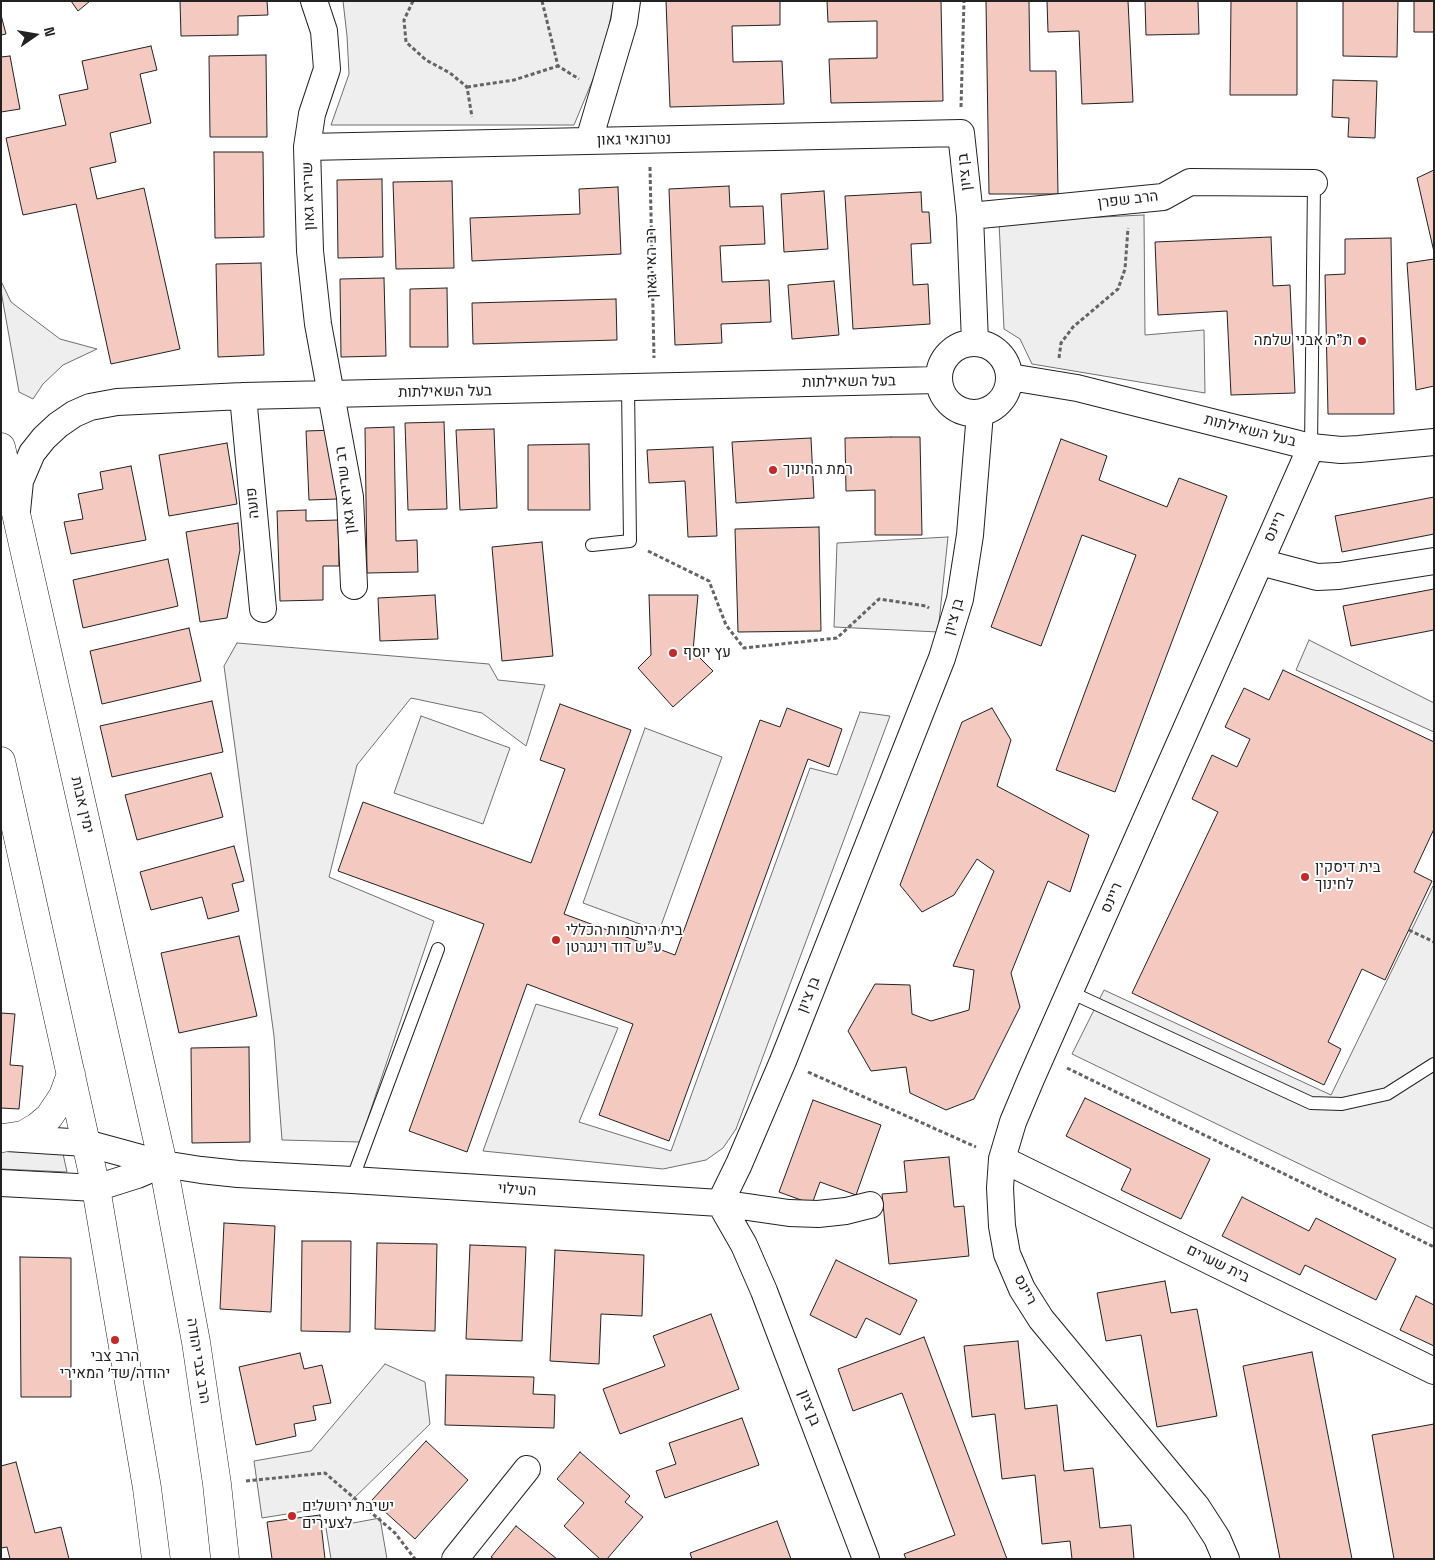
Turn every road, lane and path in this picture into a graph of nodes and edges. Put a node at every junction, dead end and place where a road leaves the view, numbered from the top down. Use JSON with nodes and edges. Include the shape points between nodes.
{"nodes":[{"id":1,"x":314,"y":1,"type":"edge"},
{"id":2,"x":413,"y":1,"type":"edge"},
{"id":3,"x":542,"y":1,"type":"edge"},
{"id":4,"x":627,"y":1,"type":"edge"},
{"id":5,"x":964,"y":1,"type":"edge"},
{"id":6,"x":558,"y":66,"type":"junction"},
{"id":7,"x":467,"y":87,"type":"junction"},
{"id":8,"x":601,"y":100,"type":"junction"},
{"id":9,"x":961,"y":132,"type":"junction"},
{"id":10,"x":588,"y":140,"type":"junction"},
{"id":11,"x":650,"y":140,"type":"junction"},
{"id":12,"x":473,"y":143,"type":"junction"},
{"id":13,"x":307,"y":147,"type":"junction"},
{"id":14,"x":1314,"y":183,"type":"joint"},
{"id":15,"x":1131,"y":200,"type":"junction"},
{"id":16,"x":970,"y":216,"type":"junction"},
{"id":17,"x":975,"y":342,"type":"junction"},
{"id":18,"x":1010,"y":377,"type":"junction"},
{"id":19,"x":938,"y":380,"type":"junction"},
{"id":20,"x":1056,"y":384,"type":"junction"},
{"id":21,"x":628,"y":387,"type":"junction"},
{"id":22,"x":654,"y":387,"type":"junction"},
{"id":23,"x":332,"y":394,"type":"junction"},
{"id":24,"x":244,"y":396,"type":"junction"},
{"id":25,"x":980,"y":414,"type":"junction"},
{"id":26,"x":1434,"y":442,"type":"edge"},
{"id":27,"x":1,"y":447,"type":"edge"},
{"id":28,"x":1311,"y":447,"type":"junction"},
{"id":29,"x":16,"y":514,"type":"junction"},
{"id":30,"x":630,"y":541,"type":"junction"},
{"id":31,"x":592,"y":545,"type":"dead end"},
{"id":32,"x":1434,"y":561,"type":"edge"},
{"id":33,"x":1260,"y":562,"type":"junction"},
{"id":34,"x":354,"y":586,"type":"dead end"},
{"id":35,"x":263,"y":609,"type":"dead end"},
{"id":36,"x":951,"y":628,"type":"junction"},
{"id":37,"x":1,"y":761,"type":"edge"},
{"id":38,"x":1409,"y":930,"type":"dead end"},
{"id":39,"x":1434,"y":942,"type":"edge"},
{"id":40,"x":438,"y":950,"type":"dead end"},
{"id":41,"x":1070,"y":992,"type":"junction"},
{"id":42,"x":1042,"y":1055,"type":"junction"},
{"id":43,"x":783,"y":1061,"type":"junction"},
{"id":44,"x":1434,"y":1064,"type":"edge"},
{"id":45,"x":71,"y":1074,"type":"junction"},
{"id":46,"x":2,"y":1137,"type":"edge"},
{"id":47,"x":86,"y":1143,"type":"junction"},
{"id":48,"x":1002,"y":1159,"type":"junction"},
{"id":49,"x":162,"y":1164,"type":"junction"},
{"id":50,"x":352,"y":1180,"type":"junction"},
{"id":51,"x":1,"y":1183,"type":"edge"},
{"id":52,"x":96,"y":1188,"type":"junction"},
{"id":53,"x":720,"y":1203,"type":"junction"},
{"id":54,"x":870,"y":1206,"type":"dead end"},
{"id":55,"x":1434,"y":1247,"type":"edge"},
{"id":56,"x":1434,"y":1371,"type":"edge"},
{"id":57,"x":527,"y":1469,"type":"dead end"},
{"id":58,"x":217,"y":1484,"type":"junction"},
{"id":59,"x":156,"y":1559,"type":"edge"},
{"id":60,"x":225,"y":1559,"type":"edge"},
{"id":61,"x":415,"y":1559,"type":"edge"},
{"id":62,"x":455,"y":1559,"type":"edge"},
{"id":63,"x":866,"y":1559,"type":"edge"},
{"id":64,"x":1226,"y":1559,"type":"edge"}],
"edges":[{"from":1,"to":13,"type":"street","name":"שרירא גאון","via":[[324,31],[327,69],[312,114]]},
{"from":2,"to":7,"type":"path","via":[[404,20],[406,42],[426,60]]},
{"from":3,"to":6,"type":"path"},
{"from":4,"to":8,"type":"street"},
{"from":5,"to":9,"type":"path","name":"בן ציון"},
{"from":6,"to":7,"type":"path","via":[[514,80]]},
{"from":6,"to":8,"type":"path","via":[[577,77]]},
{"from":7,"to":12,"type":"path"},
{"from":8,"to":10,"type":"street"},
{"from":9,"to":11,"type":"street","name":"נטרונאי גאון"},
{"from":9,"to":16,"type":"street","name":"בן ציון"},
{"from":10,"to":11,"type":"street","name":"נטרונאי גאון"},
{"from":10,"to":12,"type":"street","name":"נטרונאי גאון"},
{"from":11,"to":22,"type":"path","name":"רב האי גאון"},
{"from":12,"to":13,"type":"street","name":"נטרונאי גאון"},
{"from":13,"to":23,"type":"street","name":"שרירא גאון","via":[[310,251],[318,324]]},
{"from":14,"to":15,"type":"street","name":"הרב שפרן","via":[[1190,182],[1163,197]]},
{"from":14,"to":28,"type":"lane","name":"ריינס"},
{"from":15,"to":16,"type":"street","name":"הרב שפרן"},
{"from":15,"to":20,"type":"path","via":[[1125,270],[1118,289],[1073,327],[1061,343]]},
{"from":16,"to":17,"type":"street","name":"בן ציון"},
{"from":17,"to":18,"type":"street","via":[[990,346],[1000,354]]},
{"from":17,"to":19,"type":"street","via":[[952,350],[944,360]]},
{"from":18,"to":20,"type":"street","name":"בעל השאילתות"},
{"from":18,"to":25,"type":"street","via":[[1008,391],[1001,401],[992,410]]},
{"from":19,"to":22,"type":"street","name":"בעל השאילתות"},
{"from":19,"to":25,"type":"street","via":[[948,402],[958,410]]},
{"from":20,"to":28,"type":"street","name":"בעל השאילתות"},
{"from":21,"to":22,"type":"street","name":"בעל השאילתות"},
{"from":21,"to":23,"type":"street","name":"בעל השאילתות"},
{"from":21,"to":30,"type":"lane"},
{"from":23,"to":24,"type":"street","name":"בעל השאילתות"},
{"from":23,"to":34,"type":"street","name":"רב שרירא גאון","via":[[350,497]]},
{"from":24,"to":29,"type":"street","name":"בעל השאילתות","via":[[117,402],[74,414],[58,425],[32,453],[20,481]]},
{"from":24,"to":35,"type":"street","name":"פועה"},
{"from":25,"to":36,"type":"street","name":"בן ציון","via":[[970,535],[960,599]]},
{"from":26,"to":28,"type":"street","name":"בעל השאילתות","via":[[1360,449]]},
{"from":27,"to":29,"type":"street","name":"ימין אבות"},
{"from":28,"to":33,"type":"street","name":"ריינס"},
{"from":29,"to":49,"type":"street","name":"ימין אבות"},
{"from":30,"to":31,"type":"lane"},
{"from":30,"to":36,"type":"path","via":[[709,581],[726,625],[744,648],[837,638],[879,599],[926,606]]},
{"from":32,"to":33,"type":"street","via":[[1316,577]]},
{"from":33,"to":41,"type":"street","name":"ריינס"},
{"from":36,"to":43,"type":"street","name":"בן ציון"},
{"from":37,"to":45,"type":"street"},
{"from":38,"to":39,"type":"path"},
{"from":40,"to":50,"type":"lane"},
{"from":41,"to":42,"type":"street","name":"ריינס"},
{"from":41,"to":44,"type":"lane","via":[[1310,1103],[1342,1104],[1387,1094]]},
{"from":42,"to":48,"type":"street","name":"ריינס","via":[[1013,1122]]},
{"from":42,"to":55,"type":"path"},
{"from":43,"to":48,"type":"path"},
{"from":43,"to":53,"type":"street","name":"בן ציון"},
{"from":45,"to":46,"type":"street","via":[[64,1096],[49,1117],[23,1135]]},
{"from":45,"to":47,"type":"street"},
{"from":46,"to":47,"type":"street","name":"העילוי"},
{"from":47,"to":49,"type":"street","name":"העילוי"},
{"from":47,"to":52,"type":"street"},
{"from":48,"to":56,"type":"street","name":"בית שערים"},
{"from":48,"to":64,"type":"street","name":"ריינס","via":[[1002,1226],[1008,1254],[1022,1289],[1041,1319],[1197,1507]]},
{"from":49,"to":50,"type":"street","name":"העילוי","via":[[238,1174]]},
{"from":49,"to":52,"type":"street"},
{"from":49,"to":58,"type":"street","name":"הרב צבי יהודה","via":[[196,1342]]},
{"from":50,"to":53,"type":"street","name":"העילוי"},
{"from":51,"to":52,"type":"street"},
{"from":52,"to":59,"type":"street"},
{"from":53,"to":54,"type":"street","name":"העילוי","via":[[818,1214]]},
{"from":53,"to":63,"type":"street","name":"בן ציון","via":[[744,1245],[764,1291]]},
{"from":57,"to":62,"type":"street"},
{"from":58,"to":60,"type":"street","name":"הרב צבי יהודה"},
{"from":58,"to":61,"type":"path","via":[[325,1473],[395,1533]]}]}
